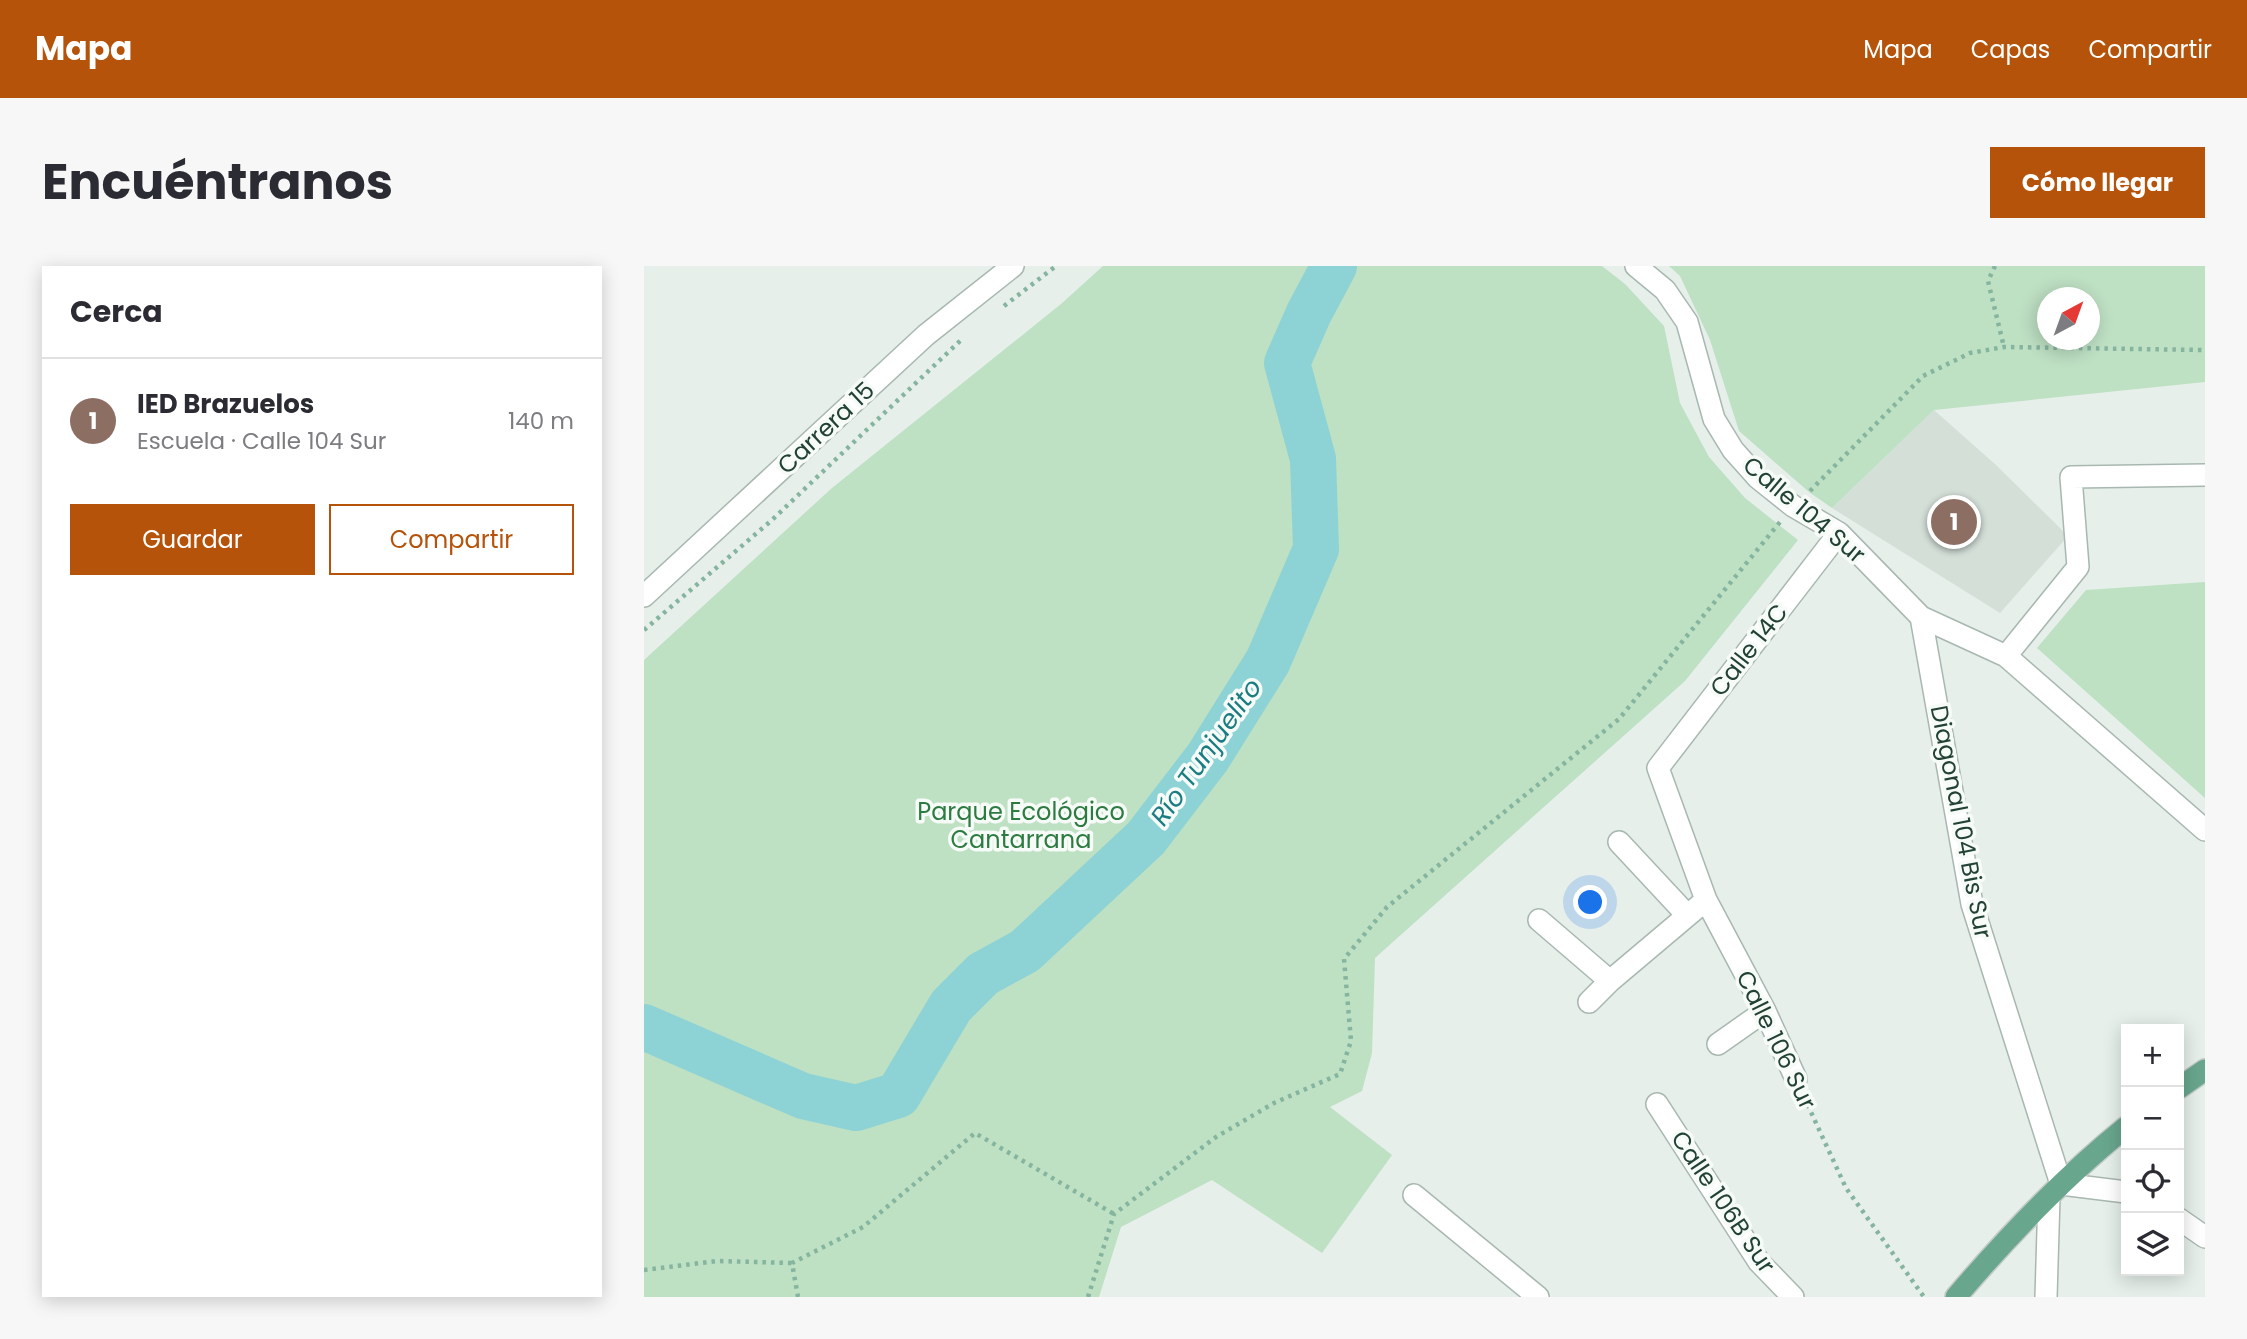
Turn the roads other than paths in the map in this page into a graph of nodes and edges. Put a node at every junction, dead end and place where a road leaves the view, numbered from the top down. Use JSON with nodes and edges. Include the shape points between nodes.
{"nodes":[{"id":1,"x":1013,"y":266,"type":"edge"},
{"id":2,"x":1636,"y":266,"type":"edge"},
{"id":3,"x":2205,"y":475,"type":"edge"},
{"id":4,"x":1839,"y":533,"type":"junction"},
{"id":5,"x":644,"y":596,"type":"edge"},
{"id":6,"x":1921,"y":617,"type":"junction"},
{"id":7,"x":2006,"y":656,"type":"junction"},
{"id":8,"x":1658,"y":768,"type":"joint"},
{"id":9,"x":2205,"y":830,"type":"edge"},
{"id":10,"x":1619,"y":842,"type":"dead end"},
{"id":11,"x":1706,"y":900,"type":"junction"},
{"id":12,"x":1687,"y":915,"type":"junction"},
{"id":13,"x":1539,"y":920,"type":"dead end"},
{"id":14,"x":1610,"y":981,"type":"junction"},
{"id":15,"x":1589,"y":1002,"type":"dead end"},
{"id":16,"x":1765,"y":1011,"type":"junction"},
{"id":17,"x":1718,"y":1044,"type":"dead end"},
{"id":18,"x":2205,"y":1070,"type":"edge"},
{"id":19,"x":1796,"y":1079,"type":"road end"},
{"id":20,"x":2180,"y":1087,"type":"edge"},
{"id":21,"x":1657,"y":1104,"type":"dead end"},
{"id":22,"x":2121,"y":1131,"type":"edge"},
{"id":23,"x":2055,"y":1190,"type":"junction"},
{"id":24,"x":2121,"y":1192,"type":"edge"},
{"id":25,"x":1414,"y":1195,"type":"dead end"},
{"id":26,"x":2184,"y":1222,"type":"edge"},
{"id":27,"x":2205,"y":1237,"type":"edge"},
{"id":28,"x":1538,"y":1297,"type":"edge"},
{"id":29,"x":1793,"y":1297,"type":"edge"},
{"id":30,"x":1956,"y":1297,"type":"edge"},
{"id":31,"x":2046,"y":1297,"type":"edge"}],
"edges":[{"from":1,"to":5,"type":"street","name":"Carrera 15","via":[[926,335]]},
{"from":2,"to":4,"type":"street","name":"Calle 104 Sur","via":[[1665,290],[1687,322],[1714,419],[1733,450],[1793,506]]},
{"from":3,"to":7,"type":"street","via":[[2071,477],[2078,567]]},
{"from":4,"to":6,"type":"street","name":"Calle 104 Sur"},
{"from":4,"to":8,"type":"street","name":"Calle 14C"},
{"from":6,"to":7,"type":"street","name":"Calle 104 Sur"},
{"from":6,"to":23,"type":"street","name":"Diagonal 104 Bis Sur","via":[[1972,904]]},
{"from":7,"to":9,"type":"street","name":"Calle 104 Sur"},
{"from":8,"to":11,"type":"street","name":"Calle 106 Sur"},
{"from":10,"to":12,"type":"street"},
{"from":11,"to":12,"type":"street"},
{"from":11,"to":16,"type":"street","name":"Calle 106 Sur"},
{"from":12,"to":14,"type":"street"},
{"from":13,"to":14,"type":"street"},
{"from":14,"to":15,"type":"street"},
{"from":16,"to":17,"type":"street"},
{"from":16,"to":19,"type":"street","name":"Calle 106 Sur"},
{"from":18,"to":20,"type":"main road"},
{"from":21,"to":29,"type":"street","name":"Calle 106B Sur","via":[[1759,1262]]},
{"from":22,"to":23,"type":"main road"},
{"from":23,"to":24,"type":"street"},
{"from":23,"to":30,"type":"main road"},
{"from":23,"to":31,"type":"street","name":"Diagonal 104 Bis Sur"},
{"from":25,"to":28,"type":"street"},
{"from":26,"to":27,"type":"street"}]}
